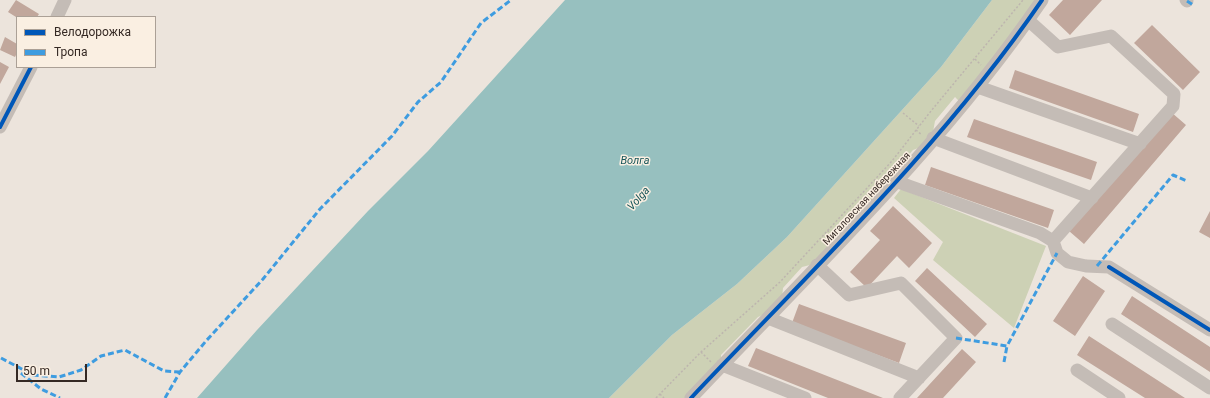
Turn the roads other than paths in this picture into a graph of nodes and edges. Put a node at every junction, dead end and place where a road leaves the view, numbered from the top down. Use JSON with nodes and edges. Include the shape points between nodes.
{"nodes":[{"id":1,"x":65,"y":0,"type":"edge"},
{"id":2,"x":1042,"y":0,"type":"edge"},
{"id":3,"x":57,"y":16,"type":"edge"},
{"id":4,"x":1028,"y":20,"type":"junction"},
{"id":5,"x":30,"y":68,"type":"edge"},
{"id":6,"x":978,"y":87,"type":"junction"},
{"id":7,"x":0,"y":127,"type":"edge"},
{"id":8,"x":933,"y":138,"type":"junction"},
{"id":9,"x":1140,"y":144,"type":"junction"},
{"id":10,"x":895,"y":181,"type":"junction"},
{"id":11,"x":1092,"y":198,"type":"junction"},
{"id":12,"x":1053,"y":241,"type":"junction"},
{"id":13,"x":817,"y":265,"type":"junction"},
{"id":14,"x":768,"y":318,"type":"junction"},
{"id":15,"x":1112,"y":324,"type":"dead end"},
{"id":16,"x":1210,"y":330,"type":"edge"},
{"id":17,"x":722,"y":365,"type":"junction"},
{"id":18,"x":1077,"y":370,"type":"dead end"},
{"id":19,"x":919,"y":378,"type":"junction"},
{"id":20,"x":1210,"y":388,"type":"edge"},
{"id":21,"x":691,"y":398,"type":"edge"},
{"id":22,"x":805,"y":398,"type":"edge"},
{"id":23,"x":900,"y":398,"type":"edge"},
{"id":24,"x":1119,"y":398,"type":"edge"}],
"edges":[{"from":1,"to":3,"type":"street"},
{"from":2,"to":4,"type":"street","name":"Мигаловская набережная"},
{"from":4,"to":6,"type":"street","name":"Мигаловская набережная"},
{"from":4,"to":9,"type":"street","via":[[1058,47],[1111,36],[1174,94],[1173,106]]},
{"from":5,"to":7,"type":"street"},
{"from":6,"to":8,"type":"street","name":"Мигаловская набережная"},
{"from":6,"to":9,"type":"street"},
{"from":8,"to":10,"type":"street","name":"Мигаловская набережная"},
{"from":8,"to":11,"type":"street"},
{"from":9,"to":11,"type":"street"},
{"from":10,"to":12,"type":"street","via":[[1040,233]]},
{"from":10,"to":13,"type":"street","name":"Мигаловская набережная"},
{"from":11,"to":12,"type":"street"},
{"from":12,"to":16,"type":"street","via":[[1057,253],[1068,262],[1109,267]]},
{"from":13,"to":14,"type":"street","name":"Мигаловская набережная"},
{"from":13,"to":19,"type":"street","via":[[849,295],[901,283],[956,338]]},
{"from":14,"to":17,"type":"street","name":"Мигаловская набережная"},
{"from":14,"to":19,"type":"street"},
{"from":15,"to":20,"type":"street"},
{"from":17,"to":21,"type":"street","name":"Мигаловская набережная"},
{"from":17,"to":22,"type":"street"},
{"from":18,"to":24,"type":"street"},
{"from":19,"to":23,"type":"street"}]}
